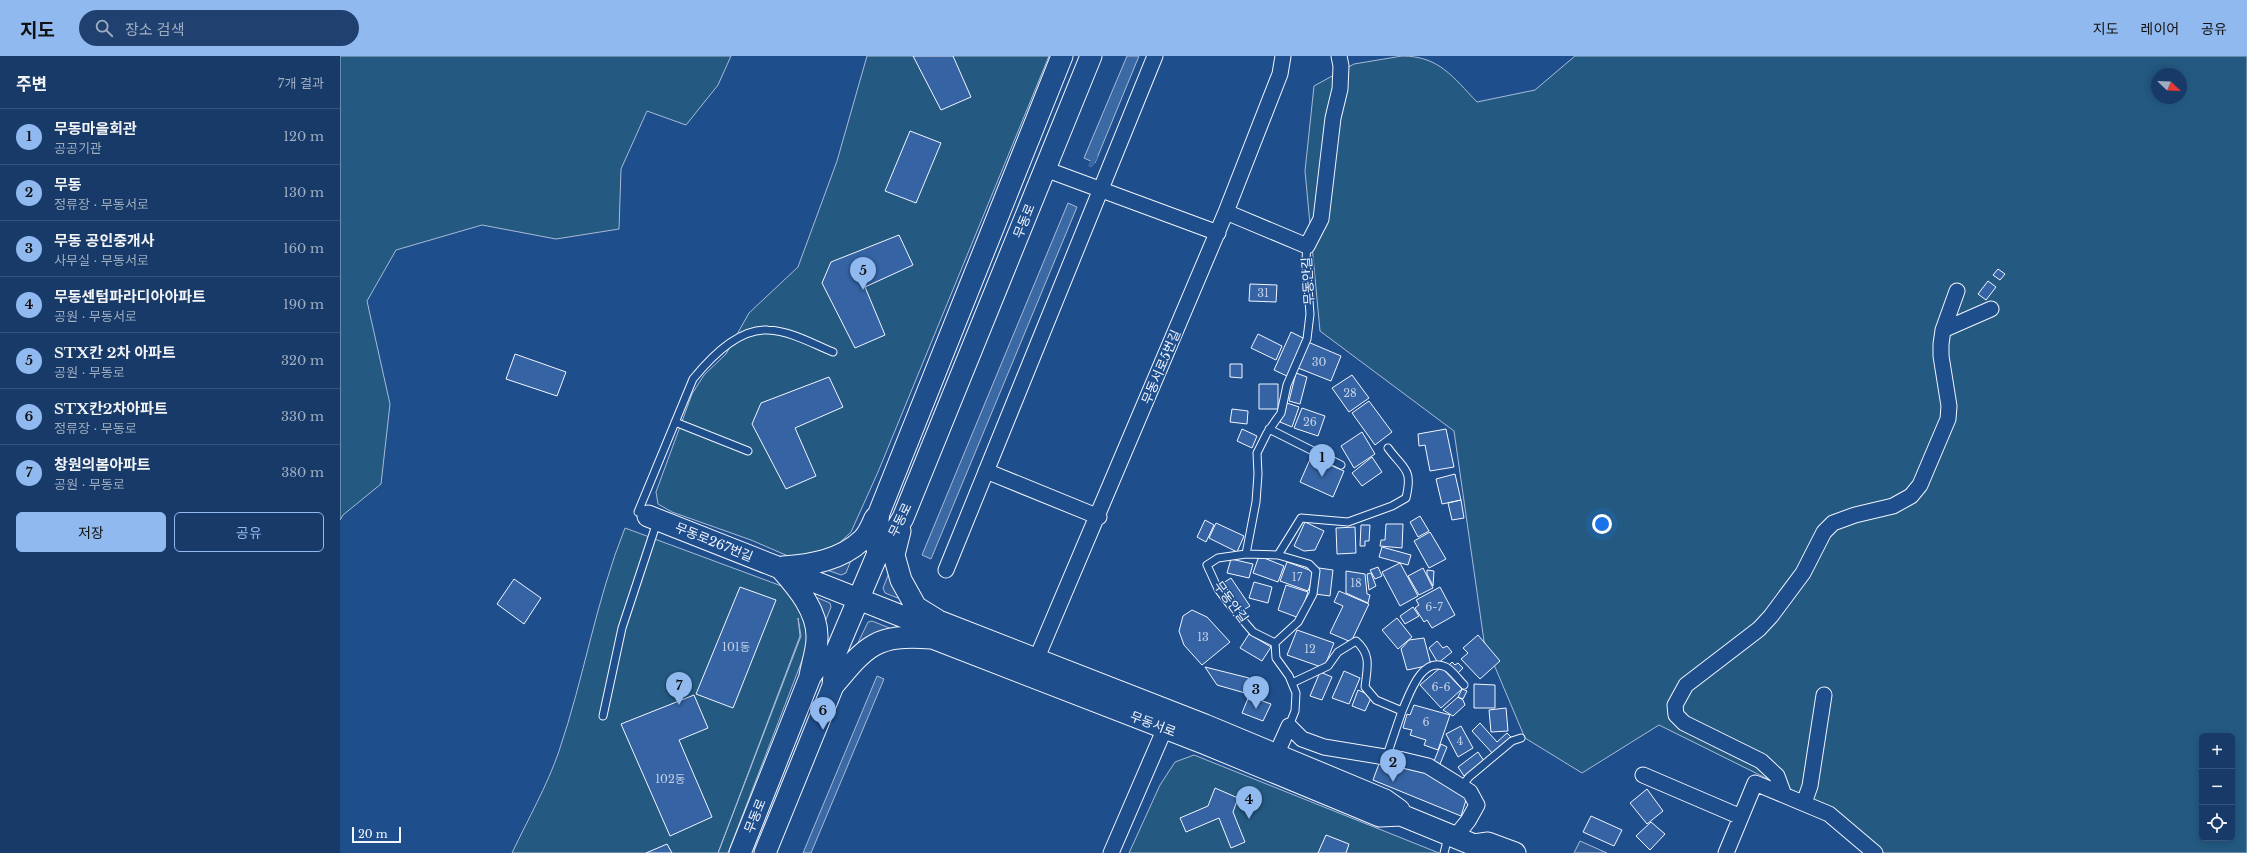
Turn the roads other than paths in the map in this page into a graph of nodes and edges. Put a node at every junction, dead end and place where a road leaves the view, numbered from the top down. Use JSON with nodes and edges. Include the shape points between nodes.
{"nodes":[{"id":1,"x":1062,"y":56,"type":"edge"},
{"id":2,"x":1091,"y":56,"type":"edge"},
{"id":3,"x":1155,"y":56,"type":"edge"},
{"id":4,"x":1283,"y":56,"type":"edge"},
{"id":5,"x":1339,"y":56,"type":"edge"},
{"id":6,"x":1045,"y":169,"type":"junction"},
{"id":7,"x":1101,"y":189,"type":"junction"},
{"id":8,"x":1226,"y":212,"type":"junction"},
{"id":9,"x":1218,"y":233,"type":"junction"},
{"id":10,"x":1307,"y":246,"type":"junction"},
{"id":11,"x":1957,"y":291,"type":"dead end"},
{"id":12,"x":1991,"y":309,"type":"dead end"},
{"id":13,"x":1943,"y":330,"type":"junction"},
{"id":14,"x":833,"y":352,"type":"dead end"},
{"id":15,"x":675,"y":422,"type":"junction"},
{"id":16,"x":1269,"y":429,"type":"junction"},
{"id":17,"x":1388,"y":448,"type":"dead end"},
{"id":18,"x":748,"y":451,"type":"dead end"},
{"id":19,"x":1341,"y":466,"type":"dead end"},
{"id":20,"x":986,"y":471,"type":"junction"},
{"id":21,"x":879,"y":513,"type":"junction"},
{"id":22,"x":648,"y":516,"type":"junction"},
{"id":23,"x":1099,"y":517,"type":"junction"},
{"id":24,"x":903,"y":518,"type":"junction"},
{"id":25,"x":878,"y":553,"type":"junction"},
{"id":26,"x":1246,"y":554,"type":"junction"},
{"id":27,"x":1278,"y":554,"type":"junction"},
{"id":28,"x":780,"y":568,"type":"junction"},
{"id":29,"x":946,"y":570,"type":"dead end"},
{"id":30,"x":858,"y":599,"type":"junction"},
{"id":31,"x":938,"y":630,"type":"junction"},
{"id":32,"x":1274,"y":643,"type":"junction"},
{"id":33,"x":836,"y":652,"type":"junction"},
{"id":34,"x":1033,"y":668,"type":"junction"},
{"id":35,"x":810,"y":677,"type":"junction"},
{"id":36,"x":1292,"y":683,"type":"junction"},
{"id":37,"x":1464,"y":685,"type":"dead end"},
{"id":38,"x":833,"y":686,"type":"junction"},
{"id":39,"x":1824,"y":696,"type":"dead end"},
{"id":40,"x":1402,"y":711,"type":"junction"},
{"id":41,"x":604,"y":716,"type":"dead end"},
{"id":42,"x":1289,"y":726,"type":"junction"},
{"id":43,"x":1165,"y":728,"type":"junction"},
{"id":44,"x":1521,"y":738,"type":"dead end"},
{"id":45,"x":1276,"y":755,"type":"junction"},
{"id":46,"x":1386,"y":758,"type":"junction"},
{"id":47,"x":1643,"y":775,"type":"dead end"},
{"id":48,"x":1462,"y":786,"type":"junction"},
{"id":49,"x":1784,"y":795,"type":"junction"},
{"id":50,"x":1804,"y":803,"type":"junction"},
{"id":51,"x":1401,"y":815,"type":"junction"},
{"id":52,"x":1741,"y":817,"type":"junction"},
{"id":53,"x":1449,"y":842,"type":"edge"},
{"id":54,"x":1477,"y":849,"type":"edge"},
{"id":55,"x":740,"y":853,"type":"edge"},
{"id":56,"x":765,"y":853,"type":"edge"},
{"id":57,"x":1111,"y":853,"type":"edge"},
{"id":58,"x":1515,"y":853,"type":"edge"},
{"id":59,"x":1726,"y":853,"type":"edge"},
{"id":60,"x":1875,"y":853,"type":"edge"}],
"edges":[{"from":1,"to":21,"type":"main road","name":"무동로"},
{"from":2,"to":6,"type":"main road","name":"무동로"},
{"from":3,"to":7,"type":"street"},
{"from":4,"to":8,"type":"street","name":"무동서로5번길","via":[[1280,74]]},
{"from":5,"to":10,"type":"street","name":"무동안길","via":[[1340,89],[1333,118],[1321,219]]},
{"from":6,"to":7,"type":"street"},
{"from":6,"to":24,"type":"main road","name":"무동로"},
{"from":7,"to":9,"type":"street"},
{"from":7,"to":20,"type":"street"},
{"from":8,"to":9,"type":"street","name":"무동서로5번길"},
{"from":8,"to":10,"type":"street"},
{"from":9,"to":23,"type":"street","name":"무동서로5번길"},
{"from":10,"to":16,"type":"lane","name":"무동안길","via":[[1310,314],[1307,339],[1287,385],[1280,413]]},
{"from":11,"to":13,"type":"street"},
{"from":12,"to":13,"type":"street"},
{"from":13,"to":49,"type":"street","via":[[1941,356],[1949,406],[1948,419],[1920,485],[1911,496],[1893,506],[1833,523],[1824,532],[1803,573],[1771,616],[1686,684],[1675,705],[1676,715],[1684,723],[1761,761],[1777,776]]},
{"from":14,"to":15,"type":"lane","via":[[792,335],[768,330],[743,336],[704,365],[693,380]]},
{"from":15,"to":18,"type":"lane"},
{"from":15,"to":22,"type":"lane"},
{"from":16,"to":19,"type":"lane"},
{"from":16,"to":26,"type":"lane","name":"무동안길","via":[[1257,453],[1256,495]]},
{"from":17,"to":27,"type":"lane","via":[[1405,468],[1410,481],[1406,498],[1392,506],[1348,522],[1301,518]]},
{"from":20,"to":23,"type":"street"},
{"from":20,"to":29,"type":"street"},
{"from":21,"to":25,"type":"main road","name":"무동로","via":[[875,540]]},
{"from":21,"to":28,"type":"main road","via":[[863,539],[847,550],[811,564]]},
{"from":22,"to":28,"type":"main road","name":"무동로267번길"},
{"from":22,"to":41,"type":"lane"},
{"from":23,"to":34,"type":"street","name":"무동서로5번길"},
{"from":24,"to":25,"type":"main road","name":"무동로","via":[[886,546]]},
{"from":24,"to":31,"type":"main road","via":[[894,555],[901,580],[916,606]]},
{"from":25,"to":30,"type":"main road"},
{"from":26,"to":27,"type":"lane","name":"무동안길"},
{"from":26,"to":32,"type":"lane","name":"무동안길","via":[[1218,558],[1207,564],[1218,589],[1234,610],[1254,632]]},
{"from":27,"to":32,"type":"lane","name":"무동안길","via":[[1309,564],[1316,571],[1313,594],[1298,622]]},
{"from":28,"to":30,"type":"main road","name":"무동로267번길"},
{"from":28,"to":35,"type":"main road","via":[[797,586],[813,617],[818,638]]},
{"from":30,"to":31,"type":"main road","name":"무동로267번길","via":[[909,619],[921,618]]},
{"from":30,"to":33,"type":"main road"},
{"from":31,"to":34,"type":"main road","name":"무동서로"},
{"from":31,"to":38,"type":"main road","via":[[887,639],[867,649]]},
{"from":32,"to":36,"type":"lane","via":[[1276,658]]},
{"from":33,"to":35,"type":"main road","name":"무동로"},
{"from":33,"to":38,"type":"main road","name":"무동로"},
{"from":34,"to":43,"type":"main road","name":"무동서로"},
{"from":34,"to":45,"type":"main road","name":"무동서로","via":[[1198,722]]},
{"from":35,"to":55,"type":"main road","name":"무동로"},
{"from":36,"to":40,"type":"lane","via":[[1328,666],[1338,652],[1356,641],[1365,648],[1368,660],[1365,688],[1376,700]]},
{"from":36,"to":42,"type":"lane","via":[[1296,693],[1295,711]]},
{"from":37,"to":40,"type":"lane","via":[[1446,667],[1435,665],[1424,670],[1412,685]]},
{"from":38,"to":56,"type":"main road","name":"무동로"},
{"from":39,"to":50,"type":"street","via":[[1810,786]]},
{"from":40,"to":46,"type":"lane"},
{"from":42,"to":45,"type":"street"},
{"from":42,"to":46,"type":"street","via":[[1302,740],[1324,747]]},
{"from":43,"to":51,"type":"main road","name":"무동서로","via":[[1380,816]]},
{"from":43,"to":57,"type":"street"},
{"from":44,"to":48,"type":"lane","via":[[1512,741],[1469,777]]},
{"from":45,"to":51,"type":"main road","name":"무동서로","via":[[1385,800],[1399,810]]},
{"from":46,"to":48,"type":"street","via":[[1428,766]]},
{"from":47,"to":52,"type":"street"},
{"from":48,"to":53,"type":"street","via":[[1470,792],[1477,805],[1468,821]]},
{"from":49,"to":50,"type":"street"},
{"from":49,"to":52,"type":"street","via":[[1755,783]]},
{"from":50,"to":60,"type":"street","via":[[1829,814]]},
{"from":51,"to":53,"type":"main road","name":"무동서로"},
{"from":52,"to":59,"type":"street"},
{"from":53,"to":54,"type":"main road","name":"무동서로"},
{"from":54,"to":58,"type":"main road","name":"무동서로","via":[[1488,843]]}]}
